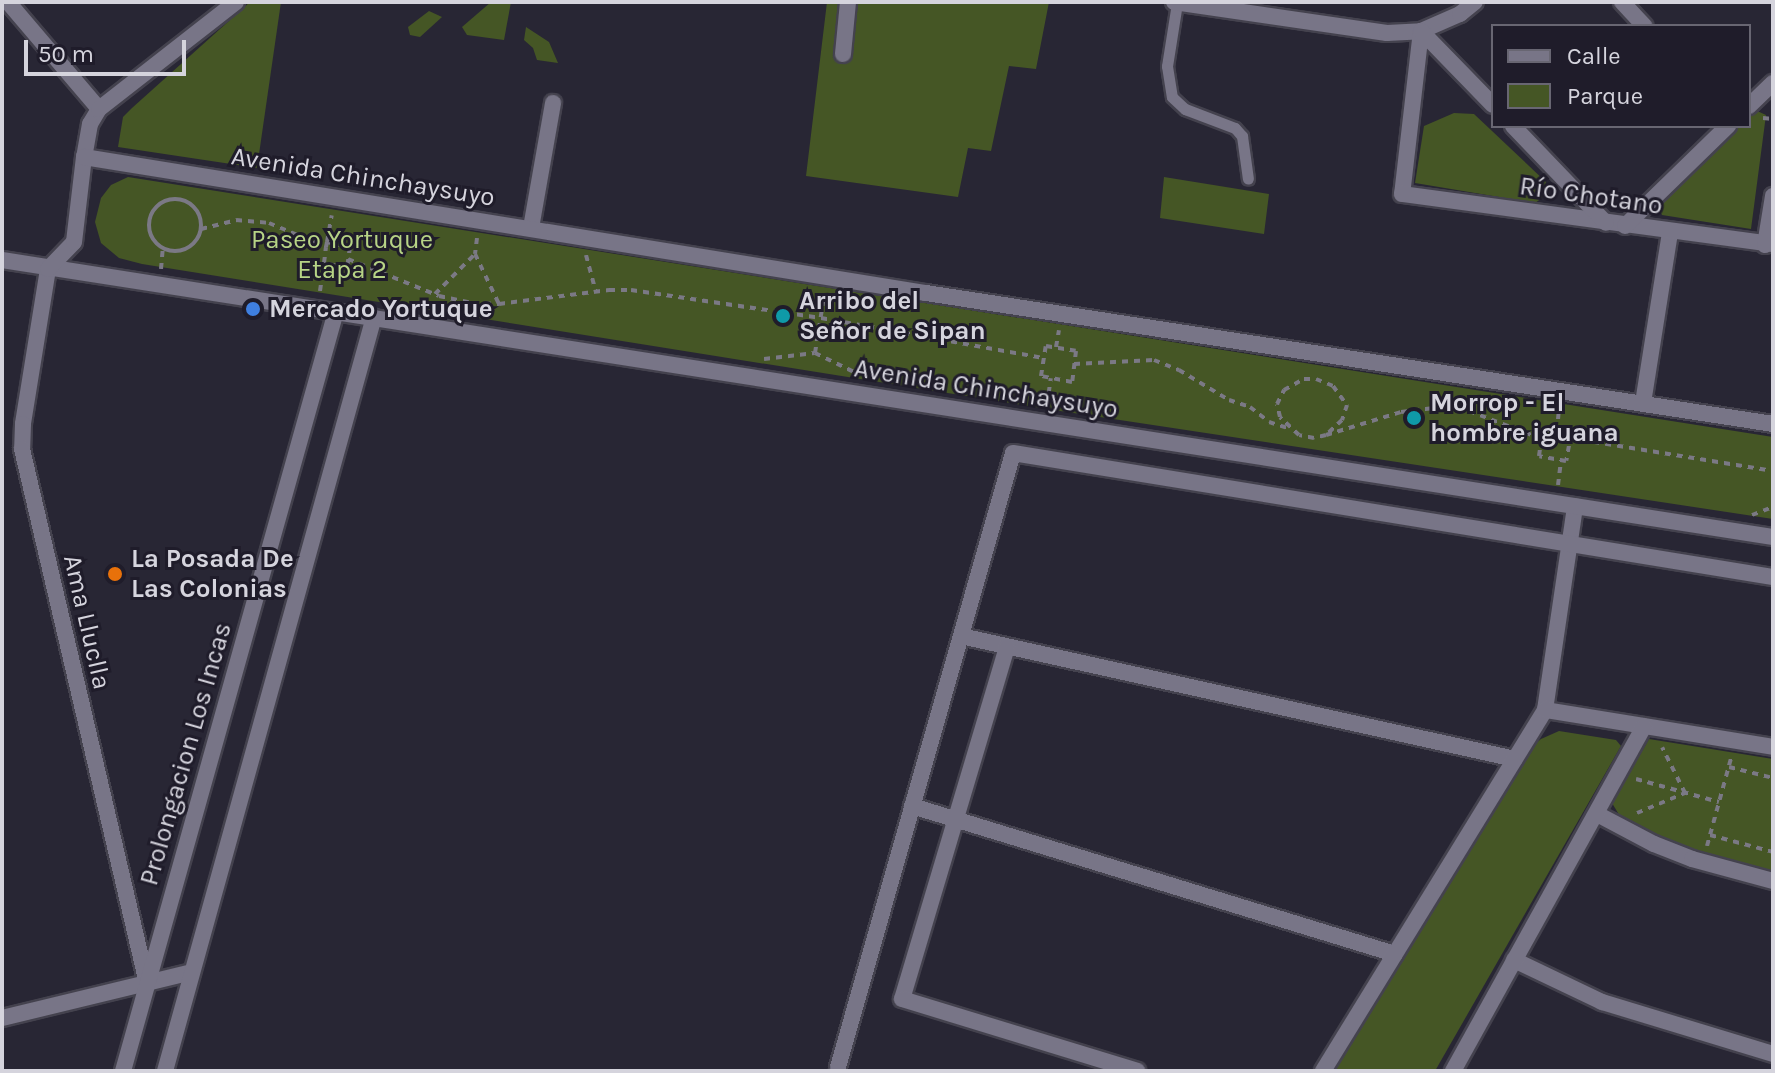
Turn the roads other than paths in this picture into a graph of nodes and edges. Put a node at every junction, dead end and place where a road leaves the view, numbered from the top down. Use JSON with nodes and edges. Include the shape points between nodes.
{"nodes":[{"id":1,"x":8,"y":2,"type":"edge"},
{"id":2,"x":848,"y":2,"type":"edge"},
{"id":3,"x":1176,"y":2,"type":"edge"},
{"id":4,"x":1475,"y":2,"type":"edge"},
{"id":5,"x":1622,"y":2,"type":"edge"},
{"id":6,"x":233,"y":3,"type":"edge"},
{"id":7,"x":1242,"y":8,"type":"edge"},
{"id":8,"x":1642,"y":24,"type":"edge"},
{"id":9,"x":1421,"y":31,"type":"junction"},
{"id":10,"x":843,"y":54,"type":"dead end"},
{"id":11,"x":1773,"y":83,"type":"edge"},
{"id":12,"x":553,"y":103,"type":"dead end"},
{"id":13,"x":1491,"y":103,"type":"edge"},
{"id":14,"x":1751,"y":104,"type":"edge"},
{"id":15,"x":99,"y":109,"type":"junction"},
{"id":16,"x":1515,"y":128,"type":"edge"},
{"id":17,"x":1726,"y":128,"type":"edge"},
{"id":18,"x":84,"y":157,"type":"junction"},
{"id":19,"x":1248,"y":179,"type":"dead end"},
{"id":20,"x":1773,"y":196,"type":"edge"},
{"id":21,"x":1606,"y":223,"type":"junction"},
{"id":22,"x":1625,"y":226,"type":"junction"},
{"id":23,"x":531,"y":228,"type":"junction"},
{"id":24,"x":1670,"y":232,"type":"junction"},
{"id":25,"x":1769,"y":244,"type":"edge"},
{"id":26,"x":2,"y":260,"type":"edge"},
{"id":27,"x":48,"y":269,"type":"junction"},
{"id":28,"x":336,"y":311,"type":"junction"},
{"id":29,"x":374,"y":317,"type":"junction"},
{"id":30,"x":1643,"y":403,"type":"junction"},
{"id":31,"x":1773,"y":424,"type":"edge"},
{"id":32,"x":1575,"y":506,"type":"junction"},
{"id":33,"x":1773,"y":537,"type":"edge"},
{"id":34,"x":1569,"y":544,"type":"junction"},
{"id":35,"x":1773,"y":577,"type":"edge"},
{"id":36,"x":961,"y":636,"type":"junction"},
{"id":37,"x":1007,"y":647,"type":"junction"},
{"id":38,"x":1545,"y":710,"type":"junction"},
{"id":39,"x":1644,"y":726,"type":"junction"},
{"id":40,"x":1773,"y":747,"type":"edge"},
{"id":41,"x":1515,"y":759,"type":"junction"},
{"id":42,"x":912,"y":806,"type":"junction"},
{"id":43,"x":1597,"y":814,"type":"junction"},
{"id":44,"x":956,"y":819,"type":"junction"},
{"id":45,"x":1773,"y":881,"type":"edge"},
{"id":46,"x":1395,"y":954,"type":"junction"},
{"id":47,"x":1514,"y":960,"type":"junction"},
{"id":48,"x":192,"y":972,"type":"junction"},
{"id":49,"x":147,"y":983,"type":"junction"},
{"id":50,"x":2,"y":1018,"type":"edge"},
{"id":51,"x":1773,"y":1054,"type":"edge"},
{"id":52,"x":838,"y":1067,"type":"dead end"},
{"id":53,"x":123,"y":1071,"type":"edge"},
{"id":54,"x":165,"y":1071,"type":"edge"},
{"id":55,"x":1137,"y":1071,"type":"edge"},
{"id":56,"x":1323,"y":1071,"type":"edge"},
{"id":57,"x":1453,"y":1071,"type":"edge"}],
"edges":[{"from":1,"to":15,"type":"street"},
{"from":2,"to":10,"type":"street"},
{"from":3,"to":7,"type":"street"},
{"from":3,"to":19,"type":"lane","via":[[1167,66],[1172,97],[1185,109],[1235,128],[1242,136]]},
{"from":4,"to":9,"type":"street"},
{"from":5,"to":8,"type":"street"},
{"from":6,"to":15,"type":"street"},
{"from":7,"to":9,"type":"street","via":[[1387,33]]},
{"from":9,"to":13,"type":"street"},
{"from":9,"to":21,"type":"street","name":"Río Chotano","via":[[1402,194]]},
{"from":11,"to":14,"type":"street"},
{"from":12,"to":23,"type":"street"},
{"from":15,"to":18,"type":"street","via":[[90,124]]},
{"from":16,"to":21,"type":"street"},
{"from":17,"to":22,"type":"street"},
{"from":18,"to":23,"type":"street","name":"Avenida Chinchaysuyo"},
{"from":18,"to":27,"type":"street","via":[[74,242]]},
{"from":20,"to":25,"type":"street"},
{"from":21,"to":22,"type":"street","name":"Río Chotano"},
{"from":22,"to":24,"type":"street","name":"Río Chotano"},
{"from":23,"to":30,"type":"street","name":"Avenida Chinchaysuyo"},
{"from":24,"to":25,"type":"street","name":"Río Chotano"},
{"from":24,"to":30,"type":"street"},
{"from":26,"to":27,"type":"street","name":"Avenida Chinchaysuyo"},
{"from":27,"to":28,"type":"street","name":"Avenida Chinchaysuyo"},
{"from":27,"to":49,"type":"street","name":"Ama Lluclla","via":[[22,449]]},
{"from":28,"to":29,"type":"street","name":"Avenida Chinchaysuyo"},
{"from":28,"to":49,"type":"street","name":"Prolongacion Los Incas"},
{"from":29,"to":32,"type":"street","name":"Avenida Chinchaysuyo"},
{"from":29,"to":48,"type":"street"},
{"from":30,"to":31,"type":"street","name":"Avenida Chinchaysuyo"},
{"from":32,"to":33,"type":"street","name":"Avenida Chinchaysuyo"},
{"from":32,"to":34,"type":"street"},
{"from":34,"to":35,"type":"street"},
{"from":34,"to":36,"type":"street","via":[[1013,453]]},
{"from":34,"to":38,"type":"street"},
{"from":36,"to":37,"type":"street"},
{"from":36,"to":42,"type":"street"},
{"from":37,"to":41,"type":"street"},
{"from":37,"to":44,"type":"street"},
{"from":38,"to":39,"type":"street"},
{"from":38,"to":41,"type":"street"},
{"from":39,"to":40,"type":"street"},
{"from":39,"to":43,"type":"street"},
{"from":41,"to":46,"type":"street"},
{"from":42,"to":44,"type":"street"},
{"from":42,"to":52,"type":"street"},
{"from":43,"to":45,"type":"street","via":[[1692,859]]},
{"from":43,"to":47,"type":"street"},
{"from":44,"to":46,"type":"street"},
{"from":44,"to":55,"type":"street","via":[[902,999]]},
{"from":46,"to":56,"type":"street"},
{"from":47,"to":51,"type":"street","via":[[1602,1002]]},
{"from":47,"to":57,"type":"street"},
{"from":48,"to":49,"type":"street"},
{"from":48,"to":54,"type":"street"},
{"from":49,"to":50,"type":"street"},
{"from":49,"to":53,"type":"street","name":"Prolongacion Los Incas"}]}
